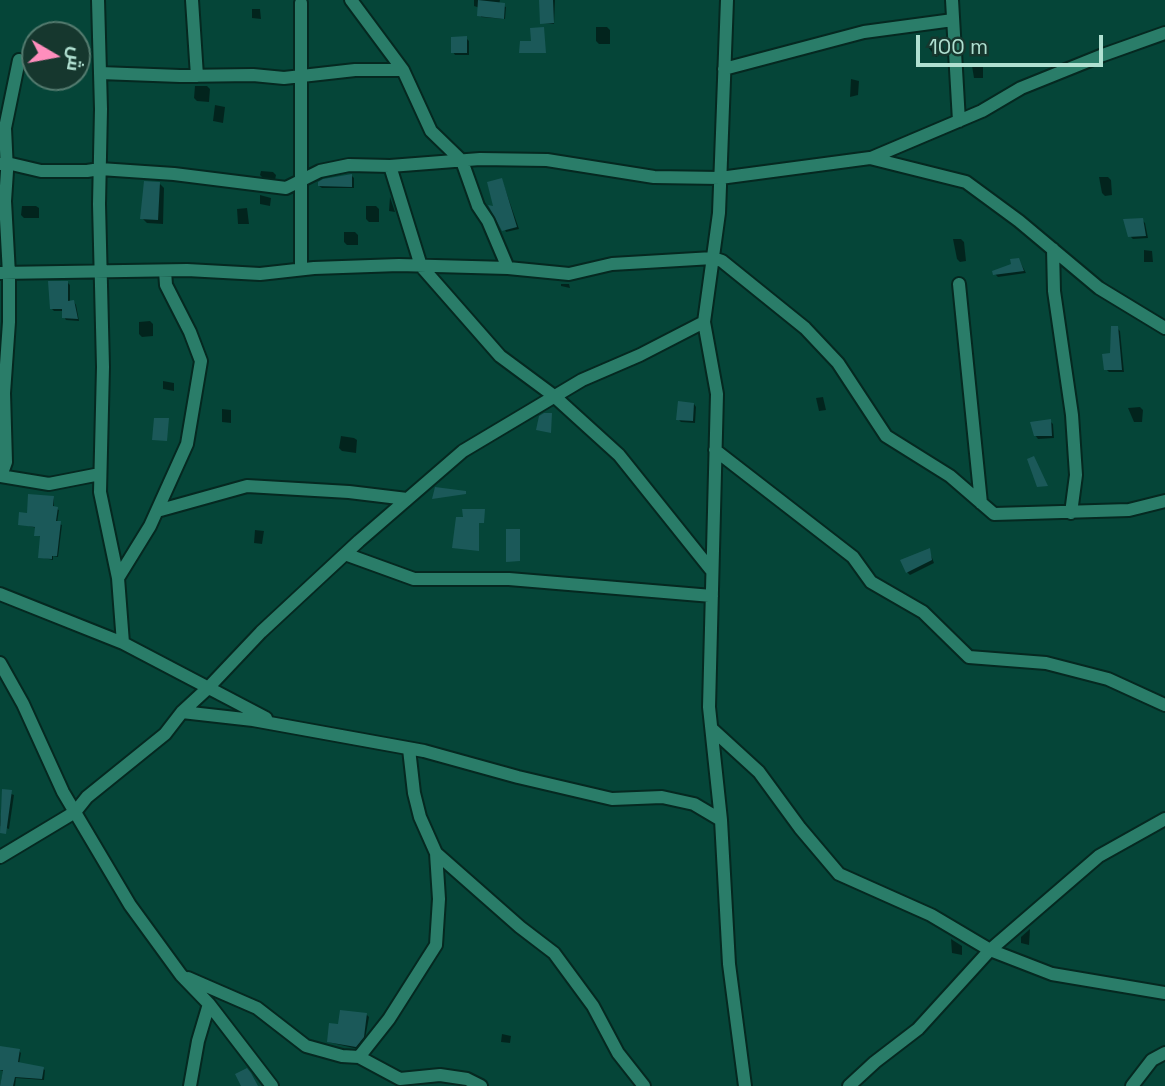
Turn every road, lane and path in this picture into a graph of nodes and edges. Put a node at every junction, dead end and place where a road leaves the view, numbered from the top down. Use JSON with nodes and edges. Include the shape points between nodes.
{"nodes":[{"id":1,"x":99,"y":0,"type":"edge"},
{"id":2,"x":192,"y":0,"type":"edge"},
{"id":3,"x":351,"y":0,"type":"edge"},
{"id":4,"x":727,"y":0,"type":"edge"},
{"id":5,"x":952,"y":0,"type":"edge"},
{"id":6,"x":302,"y":3,"type":"dead end"},
{"id":7,"x":953,"y":20,"type":"junction"},
{"id":8,"x":1165,"y":33,"type":"edge"},
{"id":9,"x":19,"y":60,"type":"dead end"},
{"id":10,"x":723,"y":69,"type":"junction"},
{"id":11,"x":403,"y":70,"type":"junction"},
{"id":12,"x":100,"y":72,"type":"junction"},
{"id":13,"x":197,"y":76,"type":"junction"},
{"id":14,"x":303,"y":76,"type":"junction"},
{"id":15,"x":959,"y":121,"type":"junction"},
{"id":16,"x":870,"y":158,"type":"junction"},
{"id":17,"x":462,"y":161,"type":"junction"},
{"id":18,"x":3,"y":164,"type":"edge"},
{"id":19,"x":390,"y":166,"type":"junction"},
{"id":20,"x":100,"y":169,"type":"junction"},
{"id":21,"x":720,"y":178,"type":"junction"},
{"id":22,"x":302,"y":180,"type":"junction"},
{"id":23,"x":1052,"y":249,"type":"junction"},
{"id":24,"x":713,"y":258,"type":"junction"},
{"id":25,"x":421,"y":266,"type":"junction"},
{"id":26,"x":508,"y":268,"type":"junction"},
{"id":27,"x":302,"y":269,"type":"junction"},
{"id":28,"x":165,"y":271,"type":"junction"},
{"id":29,"x":102,"y":272,"type":"junction"},
{"id":30,"x":5,"y":273,"type":"edge"},
{"id":31,"x":959,"y":284,"type":"dead end"},
{"id":32,"x":704,"y":322,"type":"junction"},
{"id":33,"x":1165,"y":328,"type":"edge"},
{"id":34,"x":554,"y":396,"type":"junction"},
{"id":35,"x":716,"y":450,"type":"junction"},
{"id":36,"x":100,"y":474,"type":"junction"},
{"id":37,"x":0,"y":476,"type":"edge"},
{"id":38,"x":407,"y":499,"type":"junction"},
{"id":39,"x":1165,"y":500,"type":"edge"},
{"id":40,"x":981,"y":503,"type":"junction"},
{"id":41,"x":157,"y":511,"type":"junction"},
{"id":42,"x":1071,"y":513,"type":"junction"},
{"id":43,"x":345,"y":554,"type":"junction"},
{"id":44,"x":712,"y":571,"type":"junction"},
{"id":45,"x":118,"y":578,"type":"junction"},
{"id":46,"x":0,"y":594,"type":"edge"},
{"id":47,"x":712,"y":596,"type":"junction"},
{"id":48,"x":123,"y":643,"type":"junction"},
{"id":49,"x":0,"y":663,"type":"edge"},
{"id":50,"x":208,"y":688,"type":"junction"},
{"id":51,"x":1165,"y":705,"type":"edge"},
{"id":52,"x":182,"y":712,"type":"junction"},
{"id":53,"x":278,"y":725,"type":"junction"},
{"id":54,"x":712,"y":729,"type":"junction"},
{"id":55,"x":409,"y":749,"type":"junction"},
{"id":56,"x":75,"y":813,"type":"junction"},
{"id":57,"x":1165,"y":819,"type":"edge"},
{"id":58,"x":721,"y":820,"type":"junction"},
{"id":59,"x":436,"y":853,"type":"junction"},
{"id":60,"x":0,"y":857,"type":"edge"},
{"id":61,"x":989,"y":950,"type":"junction"},
{"id":62,"x":181,"y":975,"type":"junction"},
{"id":63,"x":1165,"y":993,"type":"edge"},
{"id":64,"x":209,"y":1003,"type":"junction"},
{"id":65,"x":1165,"y":1053,"type":"edge"},
{"id":66,"x":359,"y":1057,"type":"junction"},
{"id":67,"x":190,"y":1086,"type":"edge"},
{"id":68,"x":272,"y":1086,"type":"edge"},
{"id":69,"x":481,"y":1086,"type":"edge"},
{"id":70,"x":644,"y":1086,"type":"edge"},
{"id":71,"x":745,"y":1086,"type":"edge"},
{"id":72,"x":849,"y":1086,"type":"edge"},
{"id":73,"x":1132,"y":1086,"type":"edge"}],
"edges":[{"from":1,"to":12,"type":"street"},
{"from":2,"to":13,"type":"street"},
{"from":3,"to":11,"type":"street"},
{"from":4,"to":10,"type":"street"},
{"from":5,"to":7,"type":"street"},
{"from":6,"to":14,"type":"street"},
{"from":7,"to":10,"type":"street","via":[[864,32]]},
{"from":7,"to":15,"type":"street"},
{"from":8,"to":15,"type":"street","via":[[1021,88]]},
{"from":9,"to":18,"type":"street"},
{"from":10,"to":21,"type":"street"},
{"from":11,"to":14,"type":"street"},
{"from":11,"to":17,"type":"street","via":[[431,131]]},
{"from":12,"to":13,"type":"street"},
{"from":12,"to":20,"type":"street"},
{"from":13,"to":14,"type":"street"},
{"from":14,"to":22,"type":"street"},
{"from":15,"to":16,"type":"street"},
{"from":16,"to":21,"type":"street"},
{"from":16,"to":23,"type":"street","via":[[966,182]]},
{"from":17,"to":19,"type":"street"},
{"from":17,"to":21,"type":"street","via":[[548,160],[654,177]]},
{"from":17,"to":26,"type":"street"},
{"from":18,"to":20,"type":"street","via":[[41,171]]},
{"from":18,"to":30,"type":"street"},
{"from":19,"to":22,"type":"street","via":[[349,164]]},
{"from":19,"to":25,"type":"street"},
{"from":20,"to":22,"type":"street","via":[[174,173],[286,188]]},
{"from":20,"to":29,"type":"street"},
{"from":21,"to":24,"type":"street"},
{"from":22,"to":27,"type":"street"},
{"from":23,"to":33,"type":"street","via":[[1099,288]]},
{"from":23,"to":42,"type":"street","via":[[1076,475]]},
{"from":24,"to":26,"type":"street","via":[[612,264],[569,274]]},
{"from":24,"to":32,"type":"street"},
{"from":24,"to":40,"type":"street","via":[[805,328],[838,363],[886,436],[950,476]]},
{"from":25,"to":26,"type":"street"},
{"from":25,"to":27,"type":"street"},
{"from":25,"to":34,"type":"street","via":[[500,356]]},
{"from":27,"to":28,"type":"street","via":[[260,274]]},
{"from":28,"to":29,"type":"street"},
{"from":28,"to":41,"type":"street","via":[[166,285],[201,361],[187,443]]},
{"from":29,"to":30,"type":"street"},
{"from":29,"to":36,"type":"street"},
{"from":30,"to":37,"type":"street","via":[[6,462]]},
{"from":31,"to":40,"type":"street"},
{"from":32,"to":34,"type":"street"},
{"from":32,"to":35,"type":"street","via":[[717,394]]},
{"from":34,"to":38,"type":"street","via":[[463,451]]},
{"from":34,"to":44,"type":"street","via":[[619,455]]},
{"from":35,"to":44,"type":"street"},
{"from":35,"to":51,"type":"street","via":[[853,557],[871,582],[923,612],[969,657],[1046,663],[1108,679]]},
{"from":36,"to":37,"type":"street","via":[[49,484]]},
{"from":36,"to":45,"type":"street"},
{"from":38,"to":41,"type":"street","via":[[247,486]]},
{"from":38,"to":43,"type":"street"},
{"from":39,"to":42,"type":"street","via":[[1129,510]]},
{"from":40,"to":42,"type":"street","via":[[994,514]]},
{"from":41,"to":45,"type":"street"},
{"from":43,"to":47,"type":"street","via":[[414,579],[509,579]]},
{"from":43,"to":50,"type":"street"},
{"from":44,"to":47,"type":"street"},
{"from":45,"to":48,"type":"street"},
{"from":46,"to":48,"type":"street"},
{"from":47,"to":54,"type":"street"},
{"from":48,"to":50,"type":"street"},
{"from":49,"to":56,"type":"street"},
{"from":50,"to":52,"type":"street"},
{"from":50,"to":53,"type":"street"},
{"from":52,"to":53,"type":"street"},
{"from":52,"to":56,"type":"street","via":[[165,734],[87,797]]},
{"from":53,"to":55,"type":"street"},
{"from":54,"to":58,"type":"street"},
{"from":54,"to":61,"type":"street","via":[[758,772],[839,874],[931,915]]},
{"from":55,"to":58,"type":"street","via":[[612,799],[662,797],[694,804]]},
{"from":55,"to":59,"type":"street","via":[[420,817]]},
{"from":56,"to":60,"type":"street"},
{"from":56,"to":62,"type":"street","via":[[130,905]]},
{"from":57,"to":61,"type":"street","via":[[1098,856]]},
{"from":58,"to":71,"type":"street","via":[[729,964]]},
{"from":59,"to":66,"type":"street","via":[[436,945]]},
{"from":59,"to":70,"type":"street","via":[[554,953]]},
{"from":61,"to":63,"type":"street","via":[[1052,974]]},
{"from":61,"to":72,"type":"street","via":[[918,1029]]},
{"from":62,"to":64,"type":"street"},
{"from":62,"to":66,"type":"street","via":[[257,1008],[306,1046]]},
{"from":64,"to":67,"type":"street"},
{"from":64,"to":68,"type":"street"},
{"from":65,"to":73,"type":"street","via":[[1152,1060]]},
{"from":66,"to":69,"type":"street","via":[[400,1079],[440,1075]]}]}
